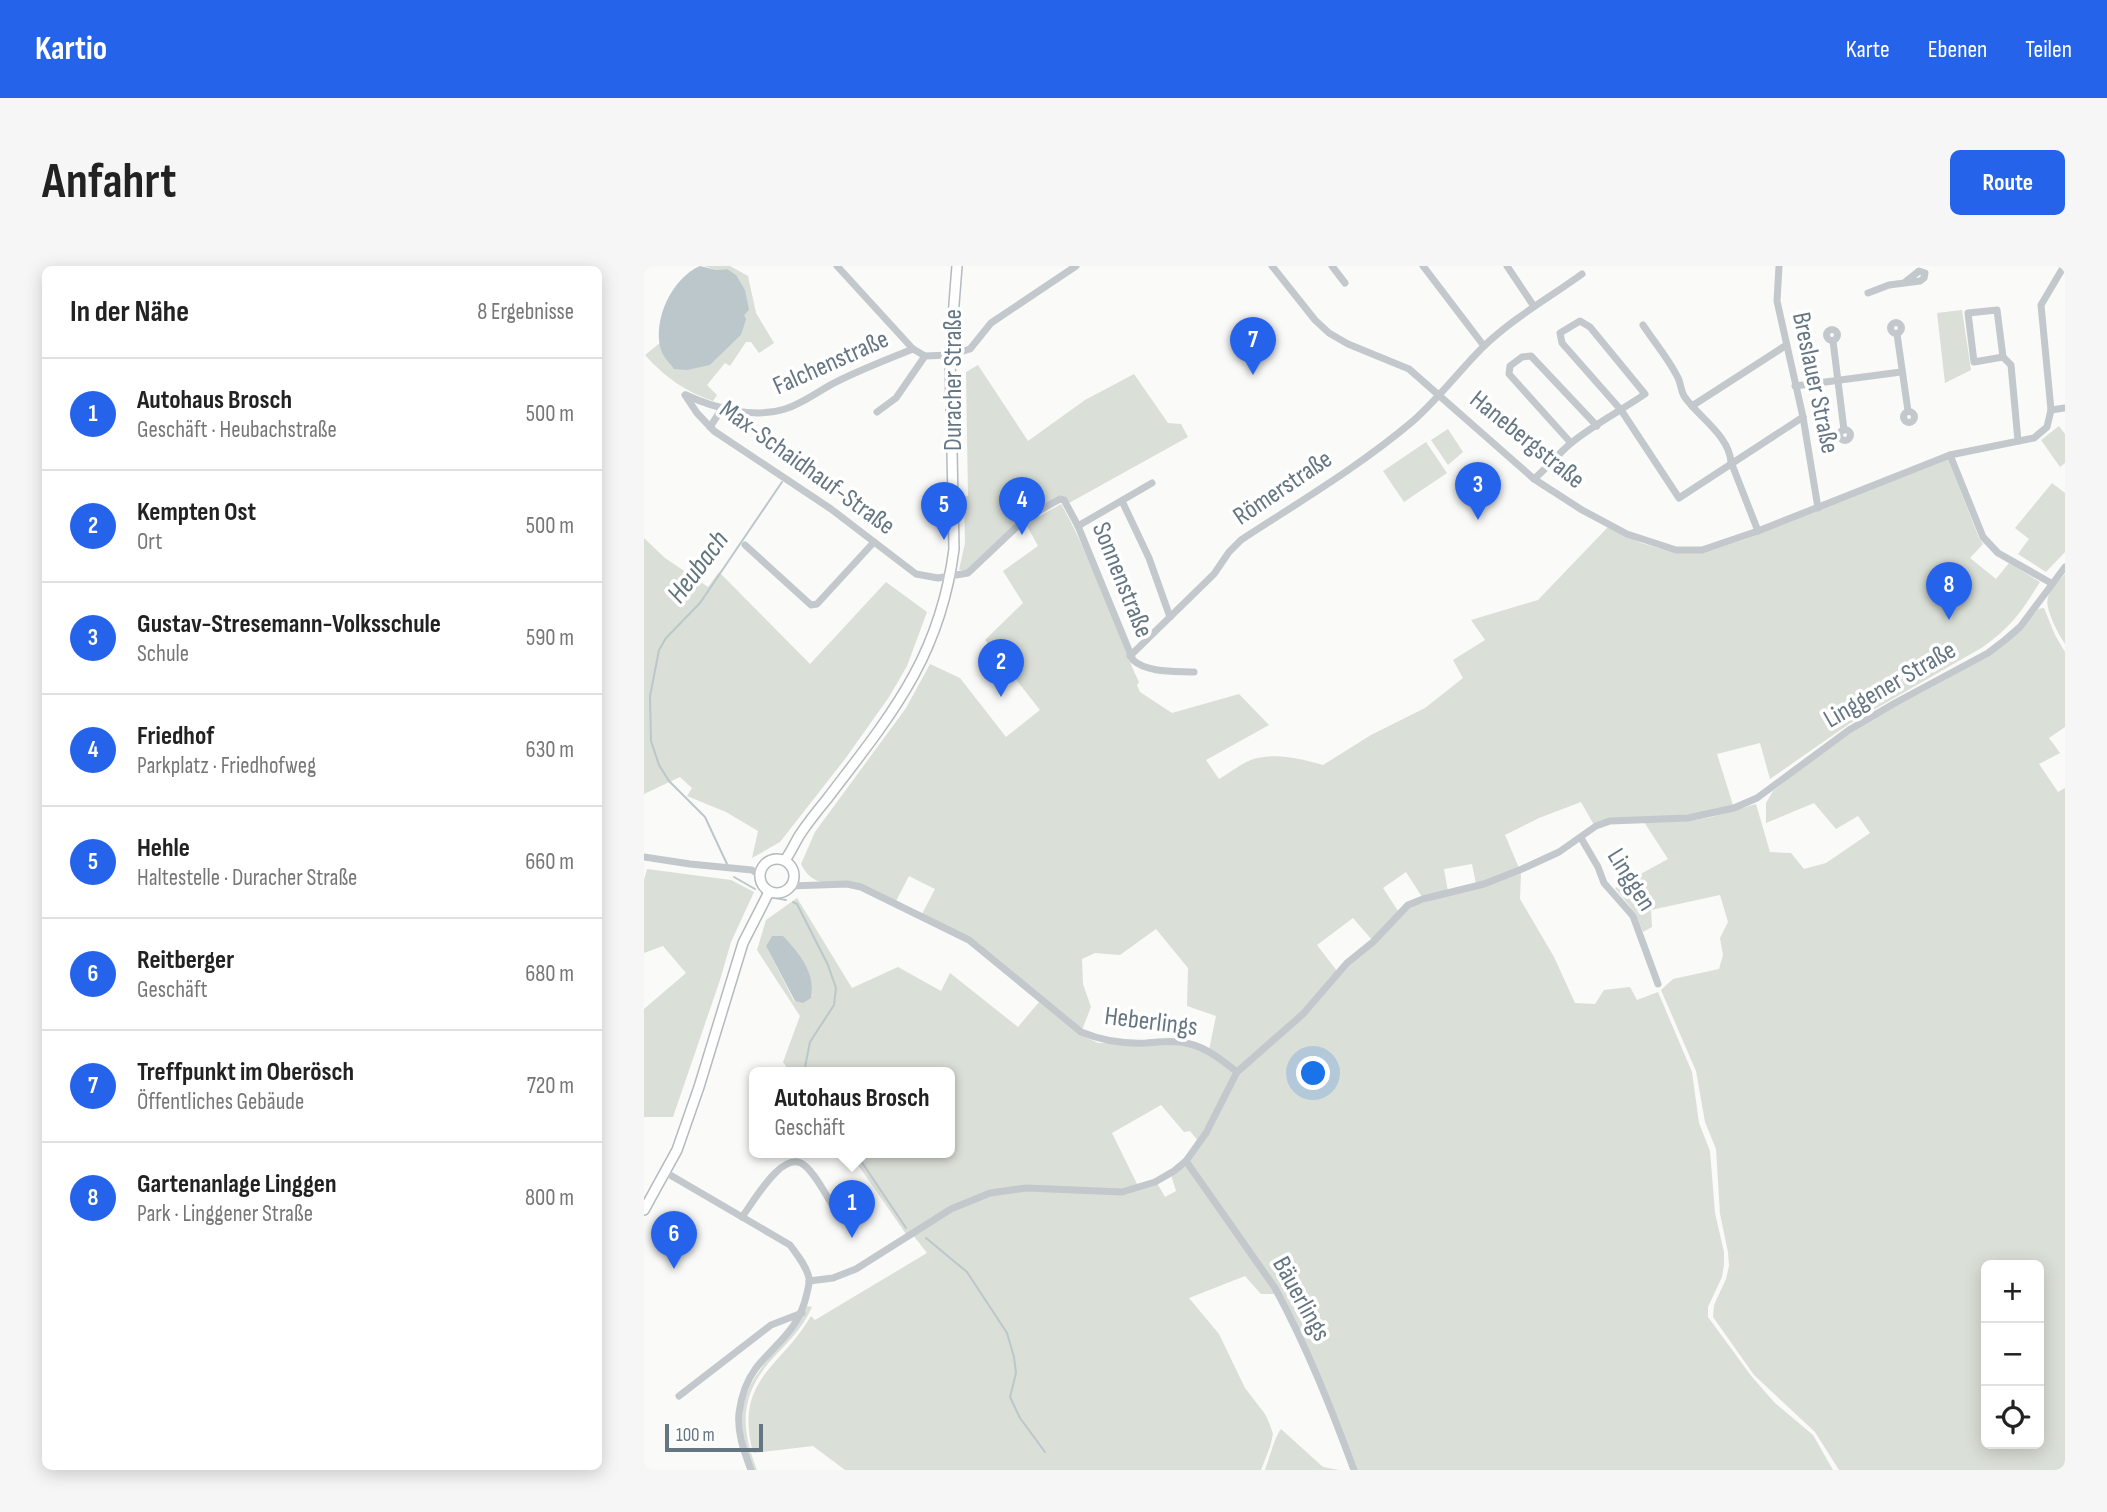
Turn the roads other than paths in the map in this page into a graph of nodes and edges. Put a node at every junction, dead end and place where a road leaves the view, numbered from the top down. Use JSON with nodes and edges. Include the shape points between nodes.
{"nodes":[{"id":1,"x":837,"y":266,"type":"edge"},
{"id":2,"x":957,"y":266,"type":"edge"},
{"id":3,"x":1076,"y":266,"type":"edge"},
{"id":4,"x":1272,"y":266,"type":"edge"},
{"id":5,"x":1332,"y":266,"type":"edge"},
{"id":6,"x":1423,"y":266,"type":"edge"},
{"id":7,"x":1507,"y":266,"type":"edge"},
{"id":8,"x":1779,"y":266,"type":"edge"},
{"id":9,"x":2064,"y":266,"type":"edge"},
{"id":10,"x":1582,"y":274,"type":"dead end"},
{"id":11,"x":1345,"y":283,"type":"dead end"},
{"id":12,"x":1904,"y":283,"type":"dead end"},
{"id":13,"x":1868,"y":293,"type":"dead end"},
{"id":14,"x":1533,"y":305,"type":"junction"},
{"id":15,"x":1643,"y":325,"type":"dead end"},
{"id":16,"x":1897,"y":334,"type":"dead end"},
{"id":17,"x":1833,"y":341,"type":"dead end"},
{"id":18,"x":1484,"y":346,"type":"junction"},
{"id":19,"x":1785,"y":346,"type":"junction"},
{"id":20,"x":913,"y":349,"type":"junction"},
{"id":21,"x":950,"y":355,"type":"junction"},
{"id":22,"x":925,"y":356,"type":"junction"},
{"id":23,"x":2003,"y":357,"type":"junction"},
{"id":24,"x":1901,"y":372,"type":"junction"},
{"id":25,"x":1838,"y":380,"type":"junction"},
{"id":26,"x":1795,"y":386,"type":"junction"},
{"id":27,"x":685,"y":395,"type":"joint"},
{"id":28,"x":1440,"y":396,"type":"junction"},
{"id":29,"x":723,"y":407,"type":"junction"},
{"id":30,"x":1692,"y":407,"type":"junction"},
{"id":31,"x":2065,"y":408,"type":"edge"},
{"id":32,"x":1621,"y":410,"type":"junction"},
{"id":33,"x":2050,"y":410,"type":"junction"},
{"id":34,"x":1908,"y":411,"type":"dead end"},
{"id":35,"x":877,"y":412,"type":"dead end"},
{"id":36,"x":1803,"y":417,"type":"junction"},
{"id":37,"x":1597,"y":426,"type":"junction"},
{"id":38,"x":710,"y":427,"type":"junction"},
{"id":39,"x":1844,"y":429,"type":"dead end"},
{"id":40,"x":2018,"y":441,"type":"junction"},
{"id":41,"x":1571,"y":443,"type":"junction"},
{"id":42,"x":1950,"y":455,"type":"junction"},
{"id":43,"x":1731,"y":462,"type":"junction"},
{"id":44,"x":1534,"y":479,"type":"junction"},
{"id":45,"x":1152,"y":483,"type":"dead end"},
{"id":46,"x":1122,"y":501,"type":"junction"},
{"id":47,"x":1818,"y":508,"type":"junction"},
{"id":48,"x":1078,"y":526,"type":"junction"},
{"id":49,"x":1758,"y":531,"type":"junction"},
{"id":50,"x":874,"y":542,"type":"junction"},
{"id":51,"x":746,"y":545,"type":"dead end"},
{"id":52,"x":2065,"y":567,"type":"edge"},
{"id":53,"x":951,"y":574,"type":"junction"},
{"id":54,"x":2051,"y":583,"type":"junction"},
{"id":55,"x":1171,"y":617,"type":"junction"},
{"id":56,"x":1130,"y":656,"type":"junction"},
{"id":57,"x":1194,"y":672,"type":"dead end"},
{"id":58,"x":1581,"y":838,"type":"junction"},
{"id":59,"x":644,"y":856,"type":"edge"},
{"id":60,"x":785,"y":860,"type":"junction"},
{"id":61,"x":759,"y":875,"type":"junction"},
{"id":62,"x":791,"y":886,"type":"junction"},
{"id":63,"x":769,"y":892,"type":"junction"},
{"id":64,"x":1658,"y":984,"type":"dead end"},
{"id":65,"x":1237,"y":1072,"type":"junction"},
{"id":66,"x":1186,"y":1161,"type":"junction"},
{"id":67,"x":665,"y":1172,"type":"junction"},
{"id":68,"x":644,"y":1210,"type":"edge"},
{"id":69,"x":838,"y":1215,"type":"dead end"},
{"id":70,"x":742,"y":1217,"type":"junction"},
{"id":71,"x":809,"y":1282,"type":"junction"},
{"id":72,"x":802,"y":1313,"type":"junction"},
{"id":73,"x":679,"y":1396,"type":"dead end"},
{"id":74,"x":751,"y":1470,"type":"edge"},
{"id":75,"x":1354,"y":1470,"type":"edge"}],
"edges":[{"from":1,"to":20,"type":"street"},
{"from":2,"to":21,"type":"main road","name":"Duracher Straße"},
{"from":3,"to":21,"type":"street","via":[[991,323],[970,349]]},
{"from":4,"to":28,"type":"street","name":"Hanebergstraße","via":[[1329,333],[1409,369]]},
{"from":5,"to":11,"type":"street"},
{"from":6,"to":18,"type":"street"},
{"from":7,"to":14,"type":"street"},
{"from":8,"to":19,"type":"street","name":"Breslauer Straße","via":[[1777,300]]},
{"from":9,"to":33,"type":"street","via":[[2041,305]]},
{"from":10,"to":14,"type":"street","name":"Römerstraße"},
{"from":12,"to":13,"type":"street"},
{"from":14,"to":18,"type":"street","name":"Römerstraße"},
{"from":15,"to":30,"type":"street","via":[[1679,378],[1680,389]]},
{"from":16,"to":24,"type":"street"},
{"from":17,"to":25,"type":"street"},
{"from":18,"to":28,"type":"street","name":"Römerstraße"},
{"from":19,"to":26,"type":"street","name":"Breslauer Straße"},
{"from":19,"to":30,"type":"street"},
{"from":20,"to":22,"type":"street"},
{"from":20,"to":29,"type":"street","name":"Falchenstraße","via":[[785,409],[766,413]]},
{"from":21,"to":22,"type":"street"},
{"from":21,"to":53,"type":"main road","name":"Duracher Straße"},
{"from":22,"to":35,"type":"street","via":[[896,398]]},
{"from":23,"to":23,"type":"street","via":[[1974,362],[1968,313],[1997,310]]},
{"from":23,"to":40,"type":"street","via":[[2011,365]]},
{"from":24,"to":25,"type":"street"},
{"from":24,"to":34,"type":"street"},
{"from":25,"to":26,"type":"street"},
{"from":25,"to":39,"type":"street"},
{"from":26,"to":36,"type":"street","name":"Breslauer Straße"},
{"from":27,"to":29,"type":"street","name":"Falchenstraße"},
{"from":27,"to":38,"type":"street","name":"Max-Schaidhauf-Straße"},
{"from":28,"to":44,"type":"street","name":"Hanebergstraße"},
{"from":28,"to":55,"type":"street","name":"Römerstraße","via":[[1357,464],[1241,540]]},
{"from":29,"to":38,"type":"street"},
{"from":30,"to":43,"type":"street","via":[[1708,421]]},
{"from":31,"to":33,"type":"street"},
{"from":32,"to":32,"type":"street","via":[[1645,394],[1590,327],[1580,321],[1572,324],[1560,333],[1562,343]]},
{"from":32,"to":37,"type":"street"},
{"from":32,"to":43,"type":"street","via":[[1679,498]]},
{"from":33,"to":40,"type":"street","name":"Hanebergstraße","via":[[2047,427],[2034,438]]},
{"from":36,"to":43,"type":"street"},
{"from":36,"to":47,"type":"street","name":"Breslauer Straße"},
{"from":37,"to":41,"type":"street"},
{"from":37,"to":41,"type":"street","via":[[1531,356],[1522,357],[1510,366],[1508,374]]},
{"from":38,"to":50,"type":"street","name":"Max-Schaidhauf-Straße"},
{"from":40,"to":42,"type":"street","name":"Hanebergstraße"},
{"from":41,"to":44,"type":"street"},
{"from":42,"to":47,"type":"street","name":"Hanebergstraße"},
{"from":42,"to":54,"type":"street","via":[[1983,537],[1998,553]]},
{"from":43,"to":49,"type":"street"},
{"from":44,"to":49,"type":"street","name":"Hanebergstraße","via":[[1627,534],[1676,550],[1702,550]]},
{"from":45,"to":46,"type":"street"},
{"from":46,"to":48,"type":"street"},
{"from":46,"to":55,"type":"street"},
{"from":47,"to":49,"type":"street","name":"Hanebergstraße"},
{"from":48,"to":53,"type":"street","name":"Sonnenstraße","via":[[1067,503],[1060,499],[1026,518],[971,572]]},
{"from":48,"to":56,"type":"street","name":"Sonnenstraße"},
{"from":50,"to":51,"type":"street","via":[[817,604],[811,605]]},
{"from":50,"to":53,"type":"street","name":"Max-Schaidhauf-Straße","via":[[916,574]]},
{"from":52,"to":54,"type":"street","name":"Linggener Straße"},
{"from":53,"to":60,"type":"main road","name":"Duracher Straße","via":[[940,619],[917,672]]},
{"from":54,"to":58,"type":"street","name":"Linggener Straße","via":[[2020,627],[1997,646],[1849,730],[1756,799],[1688,818],[1610,821]]},
{"from":55,"to":56,"type":"street","name":"Römerstraße"},
{"from":56,"to":57,"type":"street","name":"Sonnenstraße","via":[[1139,666]]},
{"from":58,"to":64,"type":"street","name":"Linggen","via":[[1604,883],[1633,916]]},
{"from":58,"to":65,"type":"street","name":"Linggener Straße","via":[[1484,884],[1408,905],[1347,963],[1303,1014]]},
{"from":59,"to":61,"type":"street","via":[[752,870]]},
{"from":60,"to":61,"type":"main road","via":[[769,860]]},
{"from":60,"to":62,"type":"main road","via":[[792,868]]},
{"from":61,"to":63,"type":"main road"},
{"from":62,"to":63,"type":"main road"},
{"from":62,"to":65,"type":"street","name":"Heberlings","via":[[847,884],[876,893],[969,940],[1081,1032],[1120,1043],[1173,1041],[1201,1047]]},
{"from":63,"to":67,"type":"main road","via":[[743,943],[699,1087]]},
{"from":65,"to":66,"type":"street"},
{"from":66,"to":71,"type":"street","via":[[1156,1182],[1122,1192],[1026,1188],[990,1192],[951,1209],[856,1269]]},
{"from":66,"to":75,"type":"street","name":"Bäuerlings","via":[[1275,1288],[1318,1377]]},
{"from":67,"to":68,"type":"main road"},
{"from":67,"to":70,"type":"street"},
{"from":69,"to":70,"type":"street","via":[[807,1168],[794,1161],[771,1177]]},
{"from":70,"to":71,"type":"street","via":[[790,1245]]},
{"from":71,"to":72,"type":"street"},
{"from":72,"to":73,"type":"street","via":[[771,1325]]},
{"from":72,"to":74,"type":"street","via":[[755,1369],[743,1394],[739,1429]]}]}
